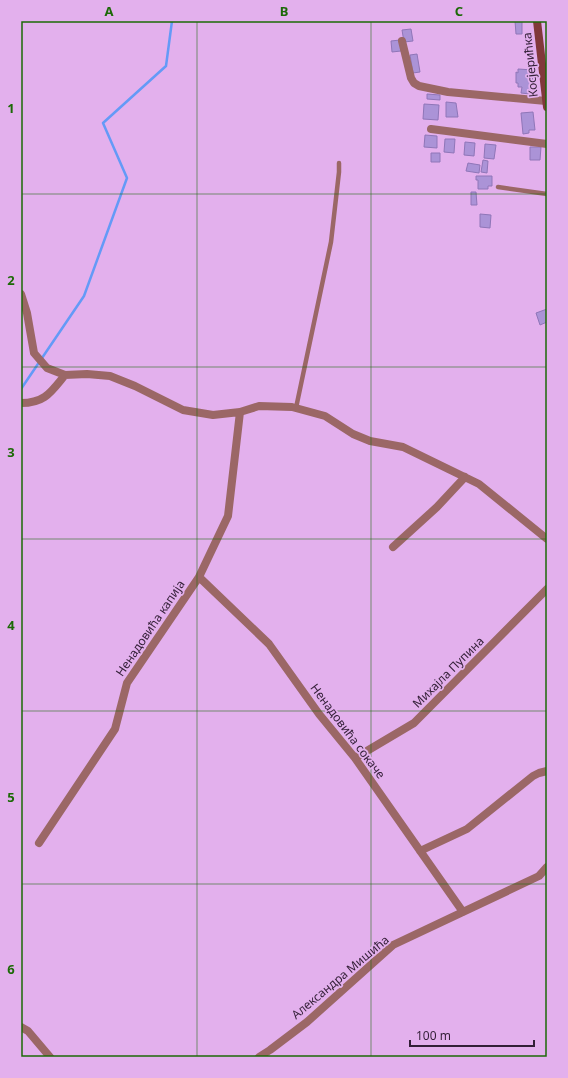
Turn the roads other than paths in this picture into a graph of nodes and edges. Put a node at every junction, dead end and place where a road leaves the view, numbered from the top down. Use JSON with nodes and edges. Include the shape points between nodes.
{"nodes":[{"id":1,"x":537,"y":21,"type":"edge"},
{"id":2,"x":402,"y":41,"type":"dead end"},
{"id":3,"x":547,"y":104,"type":"edge"},
{"id":4,"x":431,"y":130,"type":"dead end"},
{"id":5,"x":547,"y":144,"type":"edge"},
{"id":6,"x":339,"y":163,"type":"dead end"},
{"id":7,"x":498,"y":187,"type":"dead end"},
{"id":8,"x":547,"y":194,"type":"edge"},
{"id":9,"x":21,"y":294,"type":"edge"},
{"id":10,"x":65,"y":375,"type":"junction"},
{"id":11,"x":21,"y":403,"type":"edge"},
{"id":12,"x":296,"y":408,"type":"junction"},
{"id":13,"x":240,"y":412,"type":"junction"},
{"id":14,"x":465,"y":477,"type":"junction"},
{"id":15,"x":547,"y":539,"type":"edge"},
{"id":16,"x":393,"y":547,"type":"dead end"},
{"id":17,"x":199,"y":577,"type":"junction"},
{"id":18,"x":547,"y":589,"type":"edge"},
{"id":19,"x":355,"y":758,"type":"junction"},
{"id":20,"x":547,"y":771,"type":"edge"},
{"id":21,"x":39,"y":843,"type":"dead end"},
{"id":22,"x":420,"y":851,"type":"junction"},
{"id":23,"x":547,"y":867,"type":"edge"},
{"id":24,"x":463,"y":912,"type":"junction"},
{"id":25,"x":21,"y":1027,"type":"edge"},
{"id":26,"x":50,"y":1057,"type":"edge"},
{"id":27,"x":259,"y":1057,"type":"edge"}],
"edges":[{"from":1,"to":3,"type":"street","name":"Косјерићка"},
{"from":2,"to":3,"type":"street","via":[[414,83],[448,92]]},
{"from":4,"to":5,"type":"street"},
{"from":6,"to":12,"type":"lane","via":[[331,242]]},
{"from":7,"to":8,"type":"lane"},
{"from":9,"to":10,"type":"street","via":[[34,353],[47,368]]},
{"from":10,"to":11,"type":"street","via":[[47,397],[30,403]]},
{"from":10,"to":13,"type":"street","via":[[110,376],[183,410],[213,415]]},
{"from":12,"to":13,"type":"street","via":[[259,406]]},
{"from":12,"to":14,"type":"street","via":[[325,416],[370,441],[403,447]]},
{"from":13,"to":17,"type":"street","name":"Ненадовића капија","via":[[228,516]]},
{"from":14,"to":15,"type":"street","via":[[478,484]]},
{"from":14,"to":16,"type":"street"},
{"from":17,"to":19,"type":"street","name":"Ненадовића сокаче","via":[[269,644],[319,714]]},
{"from":17,"to":21,"type":"street","name":"Ненадовића капија","via":[[127,683],[115,729]]},
{"from":18,"to":19,"type":"street","name":"Михајла Пупина","via":[[414,723]]},
{"from":19,"to":22,"type":"street","name":"Ненадовића сокаче"},
{"from":20,"to":22,"type":"street","via":[[533,776],[467,829]]},
{"from":22,"to":24,"type":"street","name":"Ненадовића сокаче"},
{"from":23,"to":24,"type":"street","name":"Александра Мишића","via":[[539,876]]},
{"from":24,"to":27,"type":"street","name":"Александра Мишића","via":[[393,945],[307,1022]]},
{"from":25,"to":26,"type":"street","via":[[28,1031]]}]}
